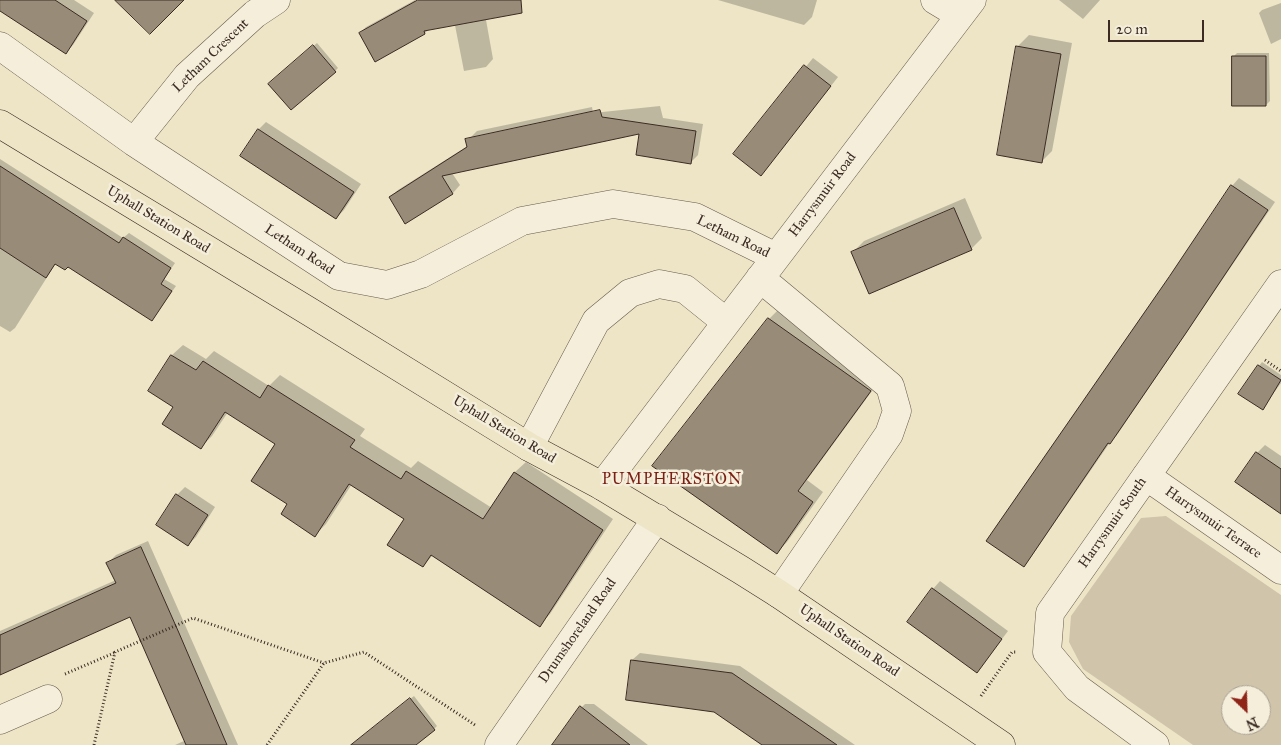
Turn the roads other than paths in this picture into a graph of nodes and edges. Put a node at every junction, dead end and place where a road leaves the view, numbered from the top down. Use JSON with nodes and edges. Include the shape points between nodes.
{"nodes":[{"id":1,"x":276,"y":0,"type":"edge"},
{"id":2,"x":935,"y":0,"type":"edge"},
{"id":3,"x":966,"y":8,"type":"edge"},
{"id":4,"x":0,"y":46,"type":"edge"},
{"id":5,"x":0,"y":124,"type":"edge"},
{"id":6,"x":134,"y":142,"type":"junction"},
{"id":7,"x":768,"y":267,"type":"junction"},
{"id":8,"x":1281,"y":284,"type":"edge"},
{"id":9,"x":726,"y":322,"type":"junction"},
{"id":10,"x":529,"y":447,"type":"junction"},
{"id":11,"x":1146,"y":476,"type":"junction"},
{"id":12,"x":602,"y":486,"type":"junction"},
{"id":13,"x":657,"y":518,"type":"junction"},
{"id":14,"x":1281,"y":570,"type":"edge"},
{"id":15,"x":779,"y":594,"type":"junction"},
{"id":16,"x":48,"y":699,"type":"road end"},
{"id":17,"x":0,"y":720,"type":"edge"},
{"id":18,"x":500,"y":743,"type":"edge"},
{"id":19,"x":1002,"y":745,"type":"edge"},
{"id":20,"x":1155,"y":745,"type":"edge"}],
"edges":[{"from":1,"to":6,"type":"street","name":"Letham Crescent","via":[[255,14],[187,76]]},
{"from":2,"to":3,"type":"street"},
{"from":3,"to":7,"type":"street","name":"Harrysmuir Road"},
{"from":4,"to":6,"type":"street","name":"Letham Road"},
{"from":5,"to":10,"type":"main road","name":"Uphall Station Road"},
{"from":6,"to":7,"type":"street","name":"Letham Road","via":[[339,276],[387,285],[421,274],[522,221],[613,204],[695,217]]},
{"from":7,"to":9,"type":"street","name":"Harrysmuir Road"},
{"from":7,"to":15,"type":"street","name":"Letham Road","via":[[890,386],[898,411],[888,434]]},
{"from":8,"to":11,"type":"street","name":"Harrysmuir South"},
{"from":9,"to":10,"type":"street","via":[[685,288],[659,284],[630,293],[596,321]]},
{"from":9,"to":12,"type":"street","name":"Harrysmuir Road"},
{"from":10,"to":12,"type":"main road","name":"Uphall Station Road"},
{"from":11,"to":14,"type":"street","name":"Harrysmuir Terrace"},
{"from":11,"to":20,"type":"street","name":"Harrysmuir South","via":[[1050,614],[1047,652],[1077,688]]},
{"from":12,"to":13,"type":"main road","name":"Uphall Station Road"},
{"from":13,"to":15,"type":"main road","name":"Uphall Station Road"},
{"from":13,"to":18,"type":"street","name":"Drumshoreland Road"},
{"from":15,"to":19,"type":"main road","name":"Uphall Station Road"},
{"from":16,"to":17,"type":"street"}]}
